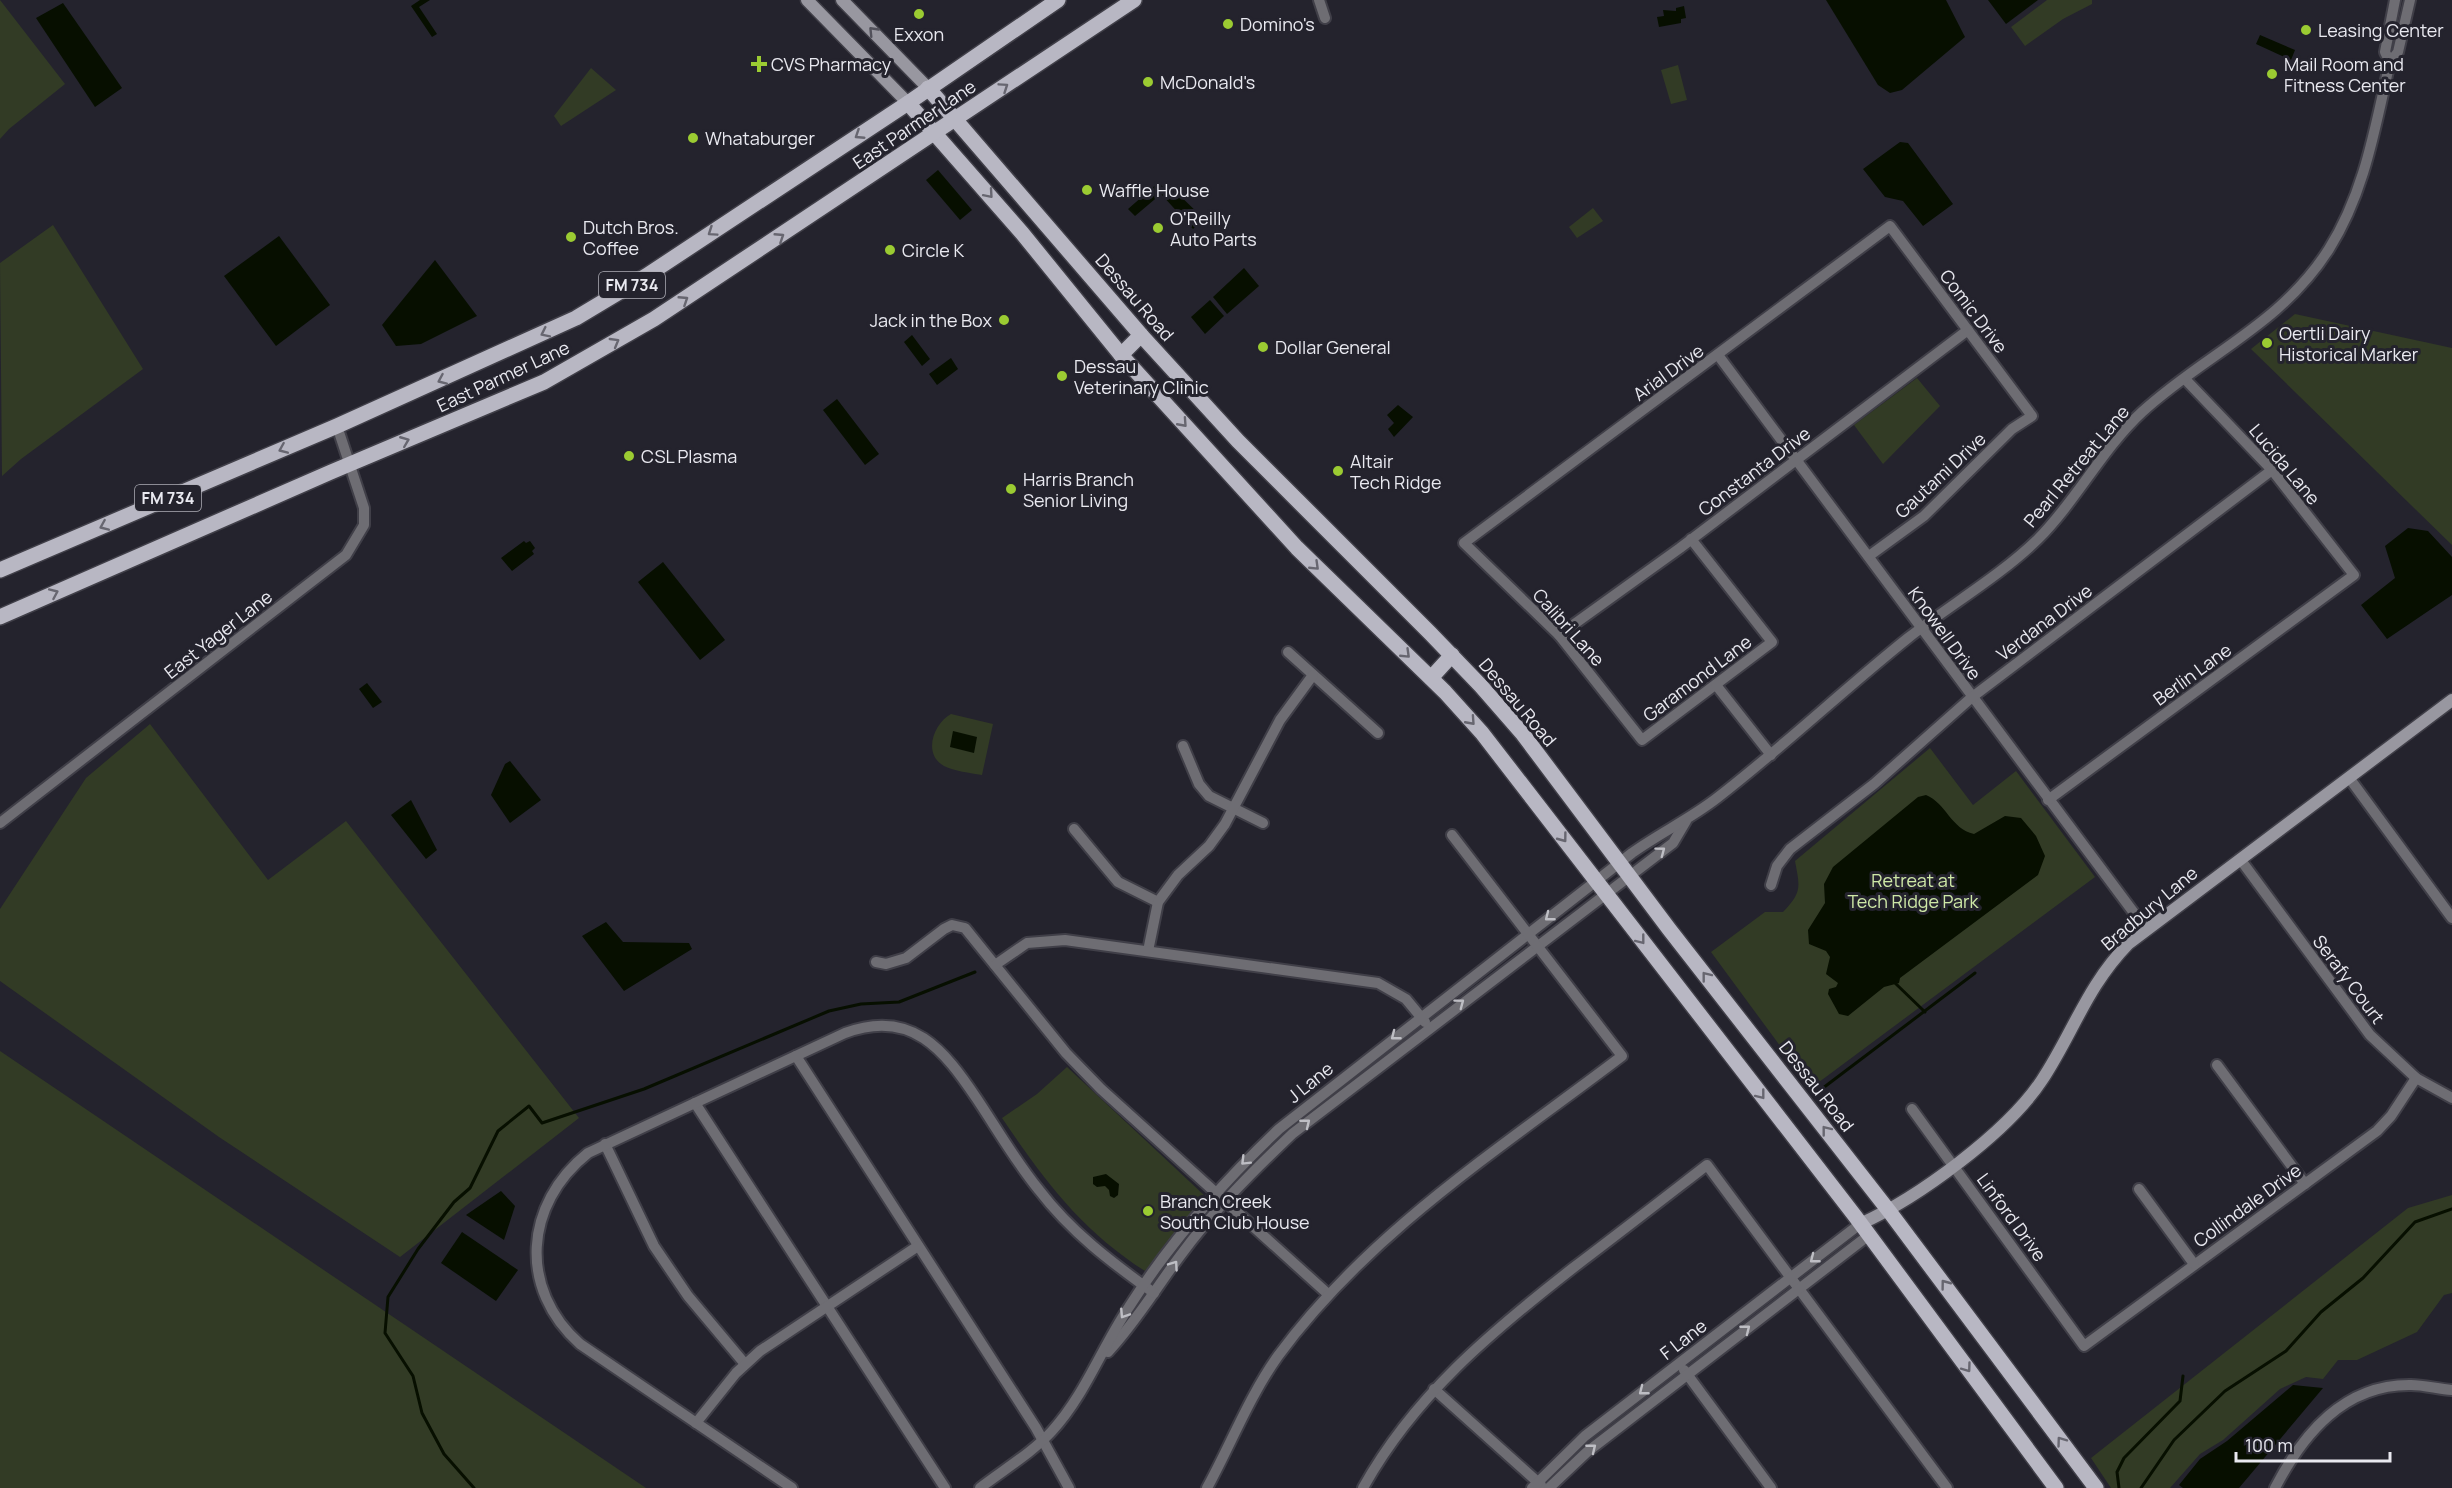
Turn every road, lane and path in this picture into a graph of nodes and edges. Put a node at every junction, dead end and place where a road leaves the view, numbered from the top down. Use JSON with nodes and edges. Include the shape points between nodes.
{"nodes":[{"id":1,"x":807,"y":0,"type":"edge"},
{"id":2,"x":842,"y":0,"type":"edge"},
{"id":3,"x":1058,"y":0,"type":"edge"},
{"id":4,"x":1134,"y":0,"type":"edge"},
{"id":5,"x":1319,"y":0,"type":"edge"},
{"id":6,"x":2395,"y":0,"type":"edge"},
{"id":7,"x":2410,"y":0,"type":"edge"},
{"id":8,"x":1325,"y":18,"type":"dead end"},
{"id":9,"x":2390,"y":62,"type":"junction"},
{"id":10,"x":928,"y":88,"type":"junction"},
{"id":11,"x":908,"y":103,"type":"junction"},
{"id":12,"x":956,"y":119,"type":"junction"},
{"id":13,"x":936,"y":133,"type":"junction"},
{"id":14,"x":1890,"y":226,"type":"joint"},
{"id":15,"x":1968,"y":330,"type":"junction"},
{"id":16,"x":1142,"y":335,"type":"junction"},
{"id":17,"x":1120,"y":355,"type":"junction"},
{"id":18,"x":1718,"y":355,"type":"junction"},
{"id":19,"x":2184,"y":379,"type":"junction"},
{"id":20,"x":2032,"y":416,"type":"joint"},
{"id":21,"x":337,"y":426,"type":"junction"},
{"id":22,"x":1796,"y":460,"type":"junction"},
{"id":23,"x":351,"y":464,"type":"junction"},
{"id":24,"x":2272,"y":470,"type":"junction"},
{"id":25,"x":1691,"y":539,"type":"junction"},
{"id":26,"x":1464,"y":543,"type":"joint"},
{"id":27,"x":1869,"y":556,"type":"junction"},
{"id":28,"x":0,"y":570,"type":"edge"},
{"id":29,"x":2354,"y":575,"type":"joint"},
{"id":30,"x":0,"y":617,"type":"edge"},
{"id":31,"x":1921,"y":628,"type":"junction"},
{"id":32,"x":1559,"y":635,"type":"junction"},
{"id":33,"x":1288,"y":652,"type":"dead end"},
{"id":34,"x":1452,"y":655,"type":"junction"},
{"id":35,"x":1313,"y":675,"type":"junction"},
{"id":36,"x":1431,"y":678,"type":"junction"},
{"id":37,"x":1716,"y":685,"type":"junction"},
{"id":38,"x":1971,"y":698,"type":"junction"},
{"id":39,"x":2452,"y":700,"type":"edge"},
{"id":40,"x":1378,"y":733,"type":"dead end"},
{"id":41,"x":1642,"y":740,"type":"joint"},
{"id":42,"x":1183,"y":746,"type":"dead end"},
{"id":43,"x":1771,"y":755,"type":"junction"},
{"id":44,"x":2350,"y":779,"type":"junction"},
{"id":45,"x":2048,"y":800,"type":"junction"},
{"id":46,"x":1236,"y":808,"type":"junction"},
{"id":47,"x":1686,"y":822,"type":"junction"},
{"id":48,"x":0,"y":823,"type":"edge"},
{"id":49,"x":1263,"y":823,"type":"dead end"},
{"id":50,"x":1074,"y":829,"type":"dead end"},
{"id":51,"x":1452,"y":835,"type":"dead end"},
{"id":52,"x":2240,"y":859,"type":"junction"},
{"id":53,"x":1620,"y":863,"type":"junction"},
{"id":54,"x":1630,"y":875,"type":"junction"},
{"id":55,"x":1595,"y":881,"type":"junction"},
{"id":56,"x":1771,"y":885,"type":"dead end"},
{"id":57,"x":1606,"y":894,"type":"junction"},
{"id":58,"x":1158,"y":902,"type":"junction"},
{"id":59,"x":2452,"y":918,"type":"edge"},
{"id":60,"x":2146,"y":929,"type":"junction"},
{"id":61,"x":1528,"y":934,"type":"junction"},
{"id":62,"x":1537,"y":946,"type":"junction"},
{"id":63,"x":1148,"y":951,"type":"junction"},
{"id":64,"x":876,"y":962,"type":"dead end"},
{"id":65,"x":995,"y":965,"type":"junction"},
{"id":66,"x":1420,"y":1017,"type":"junction"},
{"id":67,"x":1428,"y":1028,"type":"junction"},
{"id":68,"x":796,"y":1056,"type":"junction"},
{"id":69,"x":2217,"y":1065,"type":"dead end"},
{"id":70,"x":2416,"y":1078,"type":"junction"},
{"id":71,"x":2452,"y":1098,"type":"edge"},
{"id":72,"x":695,"y":1103,"type":"junction"},
{"id":73,"x":1912,"y":1109,"type":"dead end"},
{"id":74,"x":606,"y":1144,"type":"junction"},
{"id":75,"x":1953,"y":1164,"type":"junction"},
{"id":76,"x":2305,"y":1184,"type":"junction"},
{"id":77,"x":2139,"y":1189,"type":"dead end"},
{"id":78,"x":1215,"y":1193,"type":"junction"},
{"id":79,"x":1225,"y":1202,"type":"junction"},
{"id":80,"x":1889,"y":1211,"type":"junction"},
{"id":81,"x":1865,"y":1229,"type":"junction"},
{"id":82,"x":918,"y":1246,"type":"junction"},
{"id":83,"x":2194,"y":1264,"type":"junction"},
{"id":84,"x":1791,"y":1277,"type":"junction"},
{"id":85,"x":1143,"y":1285,"type":"junction"},
{"id":86,"x":1799,"y":1288,"type":"junction"},
{"id":87,"x":1154,"y":1293,"type":"junction"},
{"id":88,"x":1328,"y":1294,"type":"junction"},
{"id":89,"x":827,"y":1305,"type":"junction"},
{"id":90,"x":2084,"y":1346,"type":"joint"},
{"id":91,"x":1099,"y":1360,"type":"junction"},
{"id":92,"x":1679,"y":1363,"type":"junction"},
{"id":93,"x":745,"y":1364,"type":"junction"},
{"id":94,"x":1687,"y":1374,"type":"junction"},
{"id":95,"x":1434,"y":1389,"type":"junction"},
{"id":96,"x":2452,"y":1390,"type":"edge"},
{"id":97,"x":696,"y":1423,"type":"junction"},
{"id":98,"x":1042,"y":1440,"type":"junction"},
{"id":99,"x":1541,"y":1486,"type":"edge"},
{"id":100,"x":792,"y":1488,"type":"edge"},
{"id":101,"x":945,"y":1488,"type":"edge"},
{"id":102,"x":980,"y":1488,"type":"edge"},
{"id":103,"x":1069,"y":1488,"type":"edge"},
{"id":104,"x":1207,"y":1488,"type":"edge"},
{"id":105,"x":1363,"y":1488,"type":"edge"},
{"id":106,"x":1771,"y":1488,"type":"edge"},
{"id":107,"x":1947,"y":1488,"type":"edge"},
{"id":108,"x":2056,"y":1488,"type":"edge"},
{"id":109,"x":2096,"y":1488,"type":"edge"},
{"id":110,"x":2275,"y":1488,"type":"edge"}],
"edges":[{"from":1,"to":11,"type":"street"},
{"from":10,"to":2,"type":"street","name":"Dessau Road","one_way":true},
{"from":3,"to":10,"type":"main road","name":"East Parmer Lane","number":"FM 734"},
{"from":12,"to":4,"type":"main road","name":"East Parmer Lane","number":"FM 734","one_way":true},
{"from":5,"to":8,"type":"street"},
{"from":6,"to":9,"type":"street","name":"Pearl Retreat Lane","via":[[2385,52]]},
{"from":7,"to":9,"type":"street","name":"Pearl Retreat Lane","via":[[2398,52]]},
{"from":9,"to":19,"type":"street","name":"Pearl Retreat Lane","via":[[2362,179],[2328,250],[2304,283],[2277,310]]},
{"from":10,"to":11,"type":"main road","name":"East Parmer Lane","number":"FM 734"},
{"from":10,"to":12,"type":"main road","name":"Dessau Road"},
{"from":11,"to":13,"type":"main road"},
{"from":11,"to":21,"type":"main road","name":"East Parmer Lane","number":"FM 734","one_way":true,"via":[[576,318]]},
{"from":12,"to":13,"type":"main road","name":"East Parmer Lane","number":"FM 734"},
{"from":12,"to":16,"type":"main road","name":"Dessau Road"},
{"from":13,"to":17,"type":"main road","one_way":true},
{"from":23,"to":13,"type":"main road","name":"East Parmer Lane","number":"FM 734","one_way":true,"via":[[544,382],[654,319]]},
{"from":14,"to":15,"type":"street","name":"Comic Drive"},
{"from":14,"to":18,"type":"street","name":"Arial Drive"},
{"from":15,"to":20,"type":"street","name":"Comic Drive"},
{"from":15,"to":22,"type":"street","name":"Constanta Drive"},
{"from":16,"to":17,"type":"main road"},
{"from":16,"to":34,"type":"main road","name":"Dessau Road","via":[[1303,509]]},
{"from":17,"to":36,"type":"main road","one_way":true,"via":[[1297,548]]},
{"from":18,"to":22,"type":"street","name":"Knowell Drive"},
{"from":18,"to":26,"type":"street","name":"Arial Drive"},
{"from":19,"to":24,"type":"street","name":"Lucida Lane"},
{"from":19,"to":31,"type":"street","name":"Pearl Retreat Lane","via":[[2130,424],[2038,539]]},
{"from":20,"to":27,"type":"street","name":"Gautami Drive","via":[[2012,429],[1924,516]]},
{"from":21,"to":23,"type":"street","name":"East Yager Lane"},
{"from":21,"to":28,"type":"main road","name":"East Parmer Lane","number":"FM 734","one_way":true},
{"from":22,"to":25,"type":"street","name":"Constanta Drive"},
{"from":22,"to":27,"type":"street","name":"Knowell Drive"},
{"from":30,"to":23,"type":"main road","name":"East Parmer Lane","number":"FM 734","one_way":true},
{"from":23,"to":48,"type":"street","name":"East Yager Lane","via":[[361,493],[364,525],[346,555]]},
{"from":24,"to":29,"type":"street","name":"Lucida Lane"},
{"from":24,"to":38,"type":"street","name":"Verdana Drive"},
{"from":25,"to":32,"type":"street","name":"Constanta Drive"},
{"from":25,"to":37,"type":"street","name":"Garamond Lane","via":[[1772,642]]},
{"from":26,"to":32,"type":"street","name":"Calibri Lane"},
{"from":27,"to":31,"type":"street","name":"Knowell Drive"},
{"from":29,"to":45,"type":"street","name":"Berlin Lane"},
{"from":31,"to":38,"type":"street","name":"Knowell Drive"},
{"from":31,"to":43,"type":"street","name":"Pearl Retreat Lane"},
{"from":32,"to":41,"type":"street","name":"Calibri Lane"},
{"from":33,"to":35,"type":"street"},
{"from":34,"to":36,"type":"main road"},
{"from":34,"to":53,"type":"main road","name":"Dessau Road","via":[[1522,733]]},
{"from":35,"to":40,"type":"street"},
{"from":35,"to":46,"type":"street","via":[[1280,720]]},
{"from":36,"to":55,"type":"main road","one_way":true,"via":[[1482,733]]},
{"from":37,"to":41,"type":"street","name":"Garamond Lane"},
{"from":37,"to":43,"type":"street"},
{"from":38,"to":45,"type":"street","name":"Knowell Drive"},
{"from":38,"to":56,"type":"street","name":"Verdana Drive","via":[[1874,784],[1790,849],[1777,866]]},
{"from":39,"to":44,"type":"street","name":"Bradbury Lane"},
{"from":42,"to":46,"type":"street","via":[[1203,790]]},
{"from":43,"to":47,"type":"street","name":"Pearl Retreat Lane"},
{"from":44,"to":52,"type":"street","name":"Bradbury Lane"},
{"from":44,"to":59,"type":"street"},
{"from":45,"to":60,"type":"street","name":"Knowell Drive"},
{"from":46,"to":49,"type":"street"},
{"from":46,"to":58,"type":"street","via":[[1209,846],[1178,874]]},
{"from":47,"to":53,"type":"street","name":"J Lane","via":[[1665,829]]},
{"from":54,"to":47,"type":"street","name":"J Lane","one_way":true,"via":[[1673,843]]},
{"from":50,"to":58,"type":"street","via":[[1118,882]]},
{"from":51,"to":61,"type":"street"},
{"from":52,"to":60,"type":"street","name":"Bradbury Lane"},
{"from":52,"to":70,"type":"street","name":"Serafy Court","via":[[2370,1035]]},
{"from":53,"to":54,"type":"main road","name":"Dessau Road"},
{"from":53,"to":55,"type":"street","name":"J Lane"},
{"from":54,"to":57,"type":"street","name":"J Lane"},
{"from":80,"to":54,"type":"main road","name":"Dessau Road","one_way":true},
{"from":55,"to":57,"type":"main road"},
{"from":55,"to":61,"type":"street","name":"J Lane","one_way":true},
{"from":57,"to":62,"type":"street","name":"J Lane"},
{"from":57,"to":81,"type":"main road","one_way":true},
{"from":58,"to":63,"type":"street"},
{"from":60,"to":75,"type":"street","name":"Bradbury Lane","via":[[2096,981],[2043,1078],[2018,1112]]},
{"from":61,"to":62,"type":"street"},
{"from":61,"to":66,"type":"street","name":"J Lane"},
{"from":67,"to":62,"type":"street","name":"J Lane","one_way":true},
{"from":62,"to":88,"type":"street","via":[[1622,1056],[1400,1226]]},
{"from":63,"to":65,"type":"street","via":[[1037,940],[1019,947]]},
{"from":63,"to":66,"type":"street","via":[[1378,983],[1398,993]]},
{"from":64,"to":65,"type":"street","via":[[886,964],[906,958],[952,925],[965,928]]},
{"from":65,"to":78,"type":"street","via":[[1066,1053]]},
{"from":66,"to":67,"type":"street"},
{"from":66,"to":78,"type":"street","name":"J Lane","one_way":true,"via":[[1279,1129]]},
{"from":79,"to":67,"type":"street","name":"J Lane","one_way":true,"via":[[1292,1134]]},
{"from":68,"to":72,"type":"street"},
{"from":68,"to":82,"type":"street"},
{"from":68,"to":85,"type":"street","via":[[870,1026],[906,1030],[934,1044],[957,1070],[1053,1208],[1092,1247]]},
{"from":69,"to":76,"type":"street"},
{"from":70,"to":71,"type":"street","name":"Serafy Court"},
{"from":70,"to":76,"type":"street","name":"Collindale Drive","via":[[2377,1131]]},
{"from":72,"to":74,"type":"street"},
{"from":72,"to":89,"type":"street"},
{"from":73,"to":75,"type":"street","name":"Linford Drive"},
{"from":74,"to":93,"type":"street","via":[[663,1262]]},
{"from":74,"to":97,"type":"street","via":[[574,1164],[549,1200],[537,1234],[541,1288],[555,1317],[580,1344]]},
{"from":75,"to":80,"type":"street","name":"Bradbury Lane"},
{"from":75,"to":90,"type":"street","name":"Linford Drive"},
{"from":76,"to":83,"type":"street","name":"Collindale Drive"},
{"from":77,"to":83,"type":"street"},
{"from":78,"to":79,"type":"street"},
{"from":78,"to":85,"type":"street","name":"J Lane"},
{"from":87,"to":79,"type":"street","name":"J Lane","one_way":true},
{"from":79,"to":88,"type":"street"},
{"from":80,"to":81,"type":"street","name":"Bradbury Lane"},
{"from":109,"to":80,"type":"main road","name":"Dessau Road","one_way":true},
{"from":81,"to":84,"type":"street","name":"F Lane","one_way":true},
{"from":81,"to":86,"type":"street","name":"F Lane"},
{"from":81,"to":108,"type":"main road","one_way":true},
{"from":82,"to":89,"type":"street"},
{"from":82,"to":98,"type":"street"},
{"from":83,"to":90,"type":"street","name":"Collindale Drive"},
{"from":84,"to":86,"type":"street"},
{"from":84,"to":92,"type":"street","name":"F Lane"},
{"from":84,"to":95,"type":"street","via":[[1707,1165],[1517,1312]]},
{"from":85,"to":87,"type":"street"},
{"from":85,"to":91,"type":"street","name":"J Lane","one_way":true},
{"from":94,"to":86,"type":"street","name":"F Lane","one_way":true},
{"from":86,"to":107,"type":"street"},
{"from":87,"to":91,"type":"street","name":"J Lane","via":[[1130,1327]]},
{"from":88,"to":104,"type":"street","via":[[1262,1382]]},
{"from":89,"to":93,"type":"street"},
{"from":89,"to":101,"type":"street"},
{"from":91,"to":98,"type":"street","name":"J Lane","via":[[1072,1404]]},
{"from":92,"to":94,"type":"street"},
{"from":92,"to":99,"type":"street","name":"F Lane","one_way":true,"via":[[1585,1436]]},
{"from":93,"to":97,"type":"street"},
{"from":99,"to":94,"type":"street","name":"F Lane","one_way":true},
{"from":94,"to":106,"type":"street"},
{"from":95,"to":99,"type":"street"},
{"from":95,"to":105,"type":"street","via":[[1393,1439]]},
{"from":96,"to":110,"type":"street","via":[[2412,1385],[2388,1387],[2342,1404],[2303,1440]]},
{"from":97,"to":100,"type":"street"},
{"from":98,"to":102,"type":"street","name":"J Lane"},
{"from":98,"to":103,"type":"street"}]}
